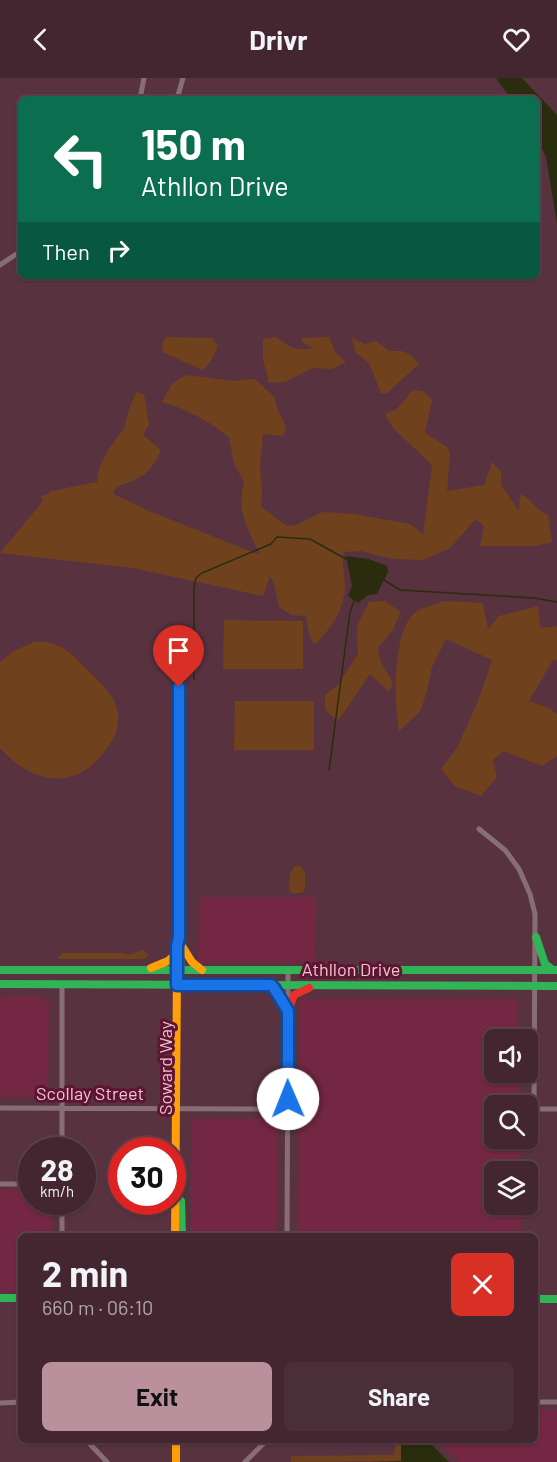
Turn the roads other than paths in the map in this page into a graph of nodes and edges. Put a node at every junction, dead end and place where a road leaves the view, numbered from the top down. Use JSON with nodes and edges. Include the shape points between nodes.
{"nodes":[{"id":1,"x":144,"y":78,"type":"edge"},
{"id":2,"x":183,"y":78,"type":"edge"},
{"id":3,"x":141,"y":96,"type":"edge"},
{"id":4,"x":178,"y":96,"type":"edge"},
{"id":5,"x":18,"y":253,"type":"edge"},
{"id":6,"x":0,"y":265,"type":"edge"},
{"id":7,"x":179,"y":662,"type":"dead end"},
{"id":8,"x":479,"y":829,"type":"dead end"},
{"id":9,"x":536,"y":937,"type":"junction"},
{"id":10,"x":179,"y":950,"type":"junction"},
{"id":11,"x":0,"y":970,"type":"edge"},
{"id":12,"x":26,"y":970,"type":"junction"},
{"id":13,"x":83,"y":970,"type":"junction"},
{"id":14,"x":146,"y":970,"type":"junction"},
{"id":15,"x":179,"y":970,"type":"junction"},
{"id":16,"x":202,"y":970,"type":"junction"},
{"id":17,"x":288,"y":970,"type":"junction"},
{"id":18,"x":536,"y":970,"type":"junction"},
{"id":19,"x":555,"y":970,"type":"edge"},
{"id":20,"x":0,"y":984,"type":"edge"},
{"id":21,"x":62,"y":984,"type":"junction"},
{"id":22,"x":179,"y":985,"type":"junction"},
{"id":23,"x":271,"y":985,"type":"junction"},
{"id":24,"x":288,"y":985,"type":"junction"},
{"id":25,"x":320,"y":985,"type":"junction"},
{"id":26,"x":536,"y":986,"type":"junction"},
{"id":27,"x":557,"y":986,"type":"edge"},
{"id":28,"x":288,"y":1011,"type":"junction"},
{"id":29,"x":0,"y":1108,"type":"edge"},
{"id":30,"x":62,"y":1108,"type":"junction"},
{"id":31,"x":179,"y":1109,"type":"junction"},
{"id":32,"x":287,"y":1109,"type":"junction"},
{"id":33,"x":557,"y":1109,"type":"edge"},
{"id":34,"x":62,"y":1137,"type":"edge"},
{"id":35,"x":0,"y":1184,"type":"edge"},
{"id":36,"x":18,"y":1184,"type":"edge"},
{"id":37,"x":62,"y":1215,"type":"edge"},
{"id":38,"x":62,"y":1233,"type":"edge"},
{"id":39,"x":175,"y":1233,"type":"edge"},
{"id":40,"x":182,"y":1233,"type":"edge"},
{"id":41,"x":287,"y":1233,"type":"edge"},
{"id":42,"x":0,"y":1298,"type":"edge"},
{"id":43,"x":18,"y":1298,"type":"edge"},
{"id":44,"x":538,"y":1299,"type":"edge"},
{"id":45,"x":557,"y":1299,"type":"edge"},
{"id":46,"x":538,"y":1401,"type":"edge"},
{"id":47,"x":0,"y":1402,"type":"edge"},
{"id":48,"x":18,"y":1402,"type":"edge"},
{"id":49,"x":557,"y":1402,"type":"edge"},
{"id":50,"x":89,"y":1443,"type":"edge"},
{"id":51,"x":176,"y":1443,"type":"edge"},
{"id":52,"x":181,"y":1443,"type":"edge"},
{"id":53,"x":264,"y":1443,"type":"edge"},
{"id":54,"x":107,"y":1462,"type":"edge"},
{"id":55,"x":176,"y":1462,"type":"edge"},
{"id":56,"x":181,"y":1462,"type":"edge"},
{"id":57,"x":245,"y":1462,"type":"edge"}],
"edges":[{"from":1,"to":3,"type":"street"},
{"from":2,"to":4,"type":"street"},
{"from":5,"to":6,"type":"street"},
{"from":7,"to":10,"type":"street","name":"Soward Way"},
{"from":8,"to":9,"type":"street","via":[[505,850],[519,869],[532,904]]},
{"from":9,"to":18,"type":"street"},
{"from":9,"to":19,"type":"main road","via":[[544,964]]},
{"from":10,"to":14,"type":"main road","via":[[168,961]]},
{"from":10,"to":15,"type":"street","name":"Soward Way"},
{"from":10,"to":16,"type":"main road"},
{"from":11,"to":12,"type":"main road","name":"Athllon Drive"},
{"from":12,"to":13,"type":"main road","name":"Athllon Drive"},
{"from":12,"to":21,"type":"main road","via":[[54,974]]},
{"from":13,"to":14,"type":"main road","name":"Athllon Drive"},
{"from":13,"to":21,"type":"main road","via":[[68,973]]},
{"from":14,"to":15,"type":"main road","name":"Athllon Drive"},
{"from":15,"to":16,"type":"main road","name":"Athllon Drive"},
{"from":15,"to":22,"type":"main road","name":"Soward Way"},
{"from":16,"to":17,"type":"main road","name":"Athllon Drive"},
{"from":17,"to":18,"type":"main road","name":"Athllon Drive"},
{"from":17,"to":24,"type":"street"},
{"from":18,"to":19,"type":"main road","name":"Athllon Drive"},
{"from":18,"to":26,"type":"street"},
{"from":20,"to":21,"type":"main road","name":"Athllon Drive"},
{"from":21,"to":22,"type":"main road","name":"Athllon Drive"},
{"from":21,"to":30,"type":"street"},
{"from":22,"to":23,"type":"main road","name":"Athllon Drive"},
{"from":22,"to":31,"type":"main road","name":"Soward Way"},
{"from":23,"to":24,"type":"main road","name":"Athllon Drive"},
{"from":23,"to":28,"type":"main road"},
{"from":24,"to":25,"type":"main road","name":"Athllon Drive"},
{"from":24,"to":28,"type":"street"},
{"from":25,"to":26,"type":"main road","name":"Athllon Drive"},
{"from":25,"to":28,"type":"main road","via":[[296,993]]},
{"from":26,"to":27,"type":"main road","name":"Athllon Drive"},
{"from":26,"to":33,"type":"street","via":[[534,1109]]},
{"from":28,"to":32,"type":"street"},
{"from":29,"to":30,"type":"street","name":"Scollay Street"},
{"from":30,"to":31,"type":"street","name":"Scollay Street"},
{"from":30,"to":34,"type":"street"},
{"from":31,"to":32,"type":"street","name":"Scollay Street"},
{"from":31,"to":39,"type":"main road","name":"Soward Way"},
{"from":31,"to":40,"type":"main road","name":"Soward Way"},
{"from":32,"to":41,"type":"street"},
{"from":35,"to":36,"type":"street"},
{"from":37,"to":38,"type":"street"},
{"from":42,"to":43,"type":"main road"},
{"from":44,"to":45,"type":"main road"},
{"from":46,"to":49,"type":"street"},
{"from":47,"to":48,"type":"street"},
{"from":50,"to":54,"type":"street"},
{"from":51,"to":55,"type":"main road"},
{"from":52,"to":56,"type":"main road"},
{"from":53,"to":57,"type":"street"}]}
